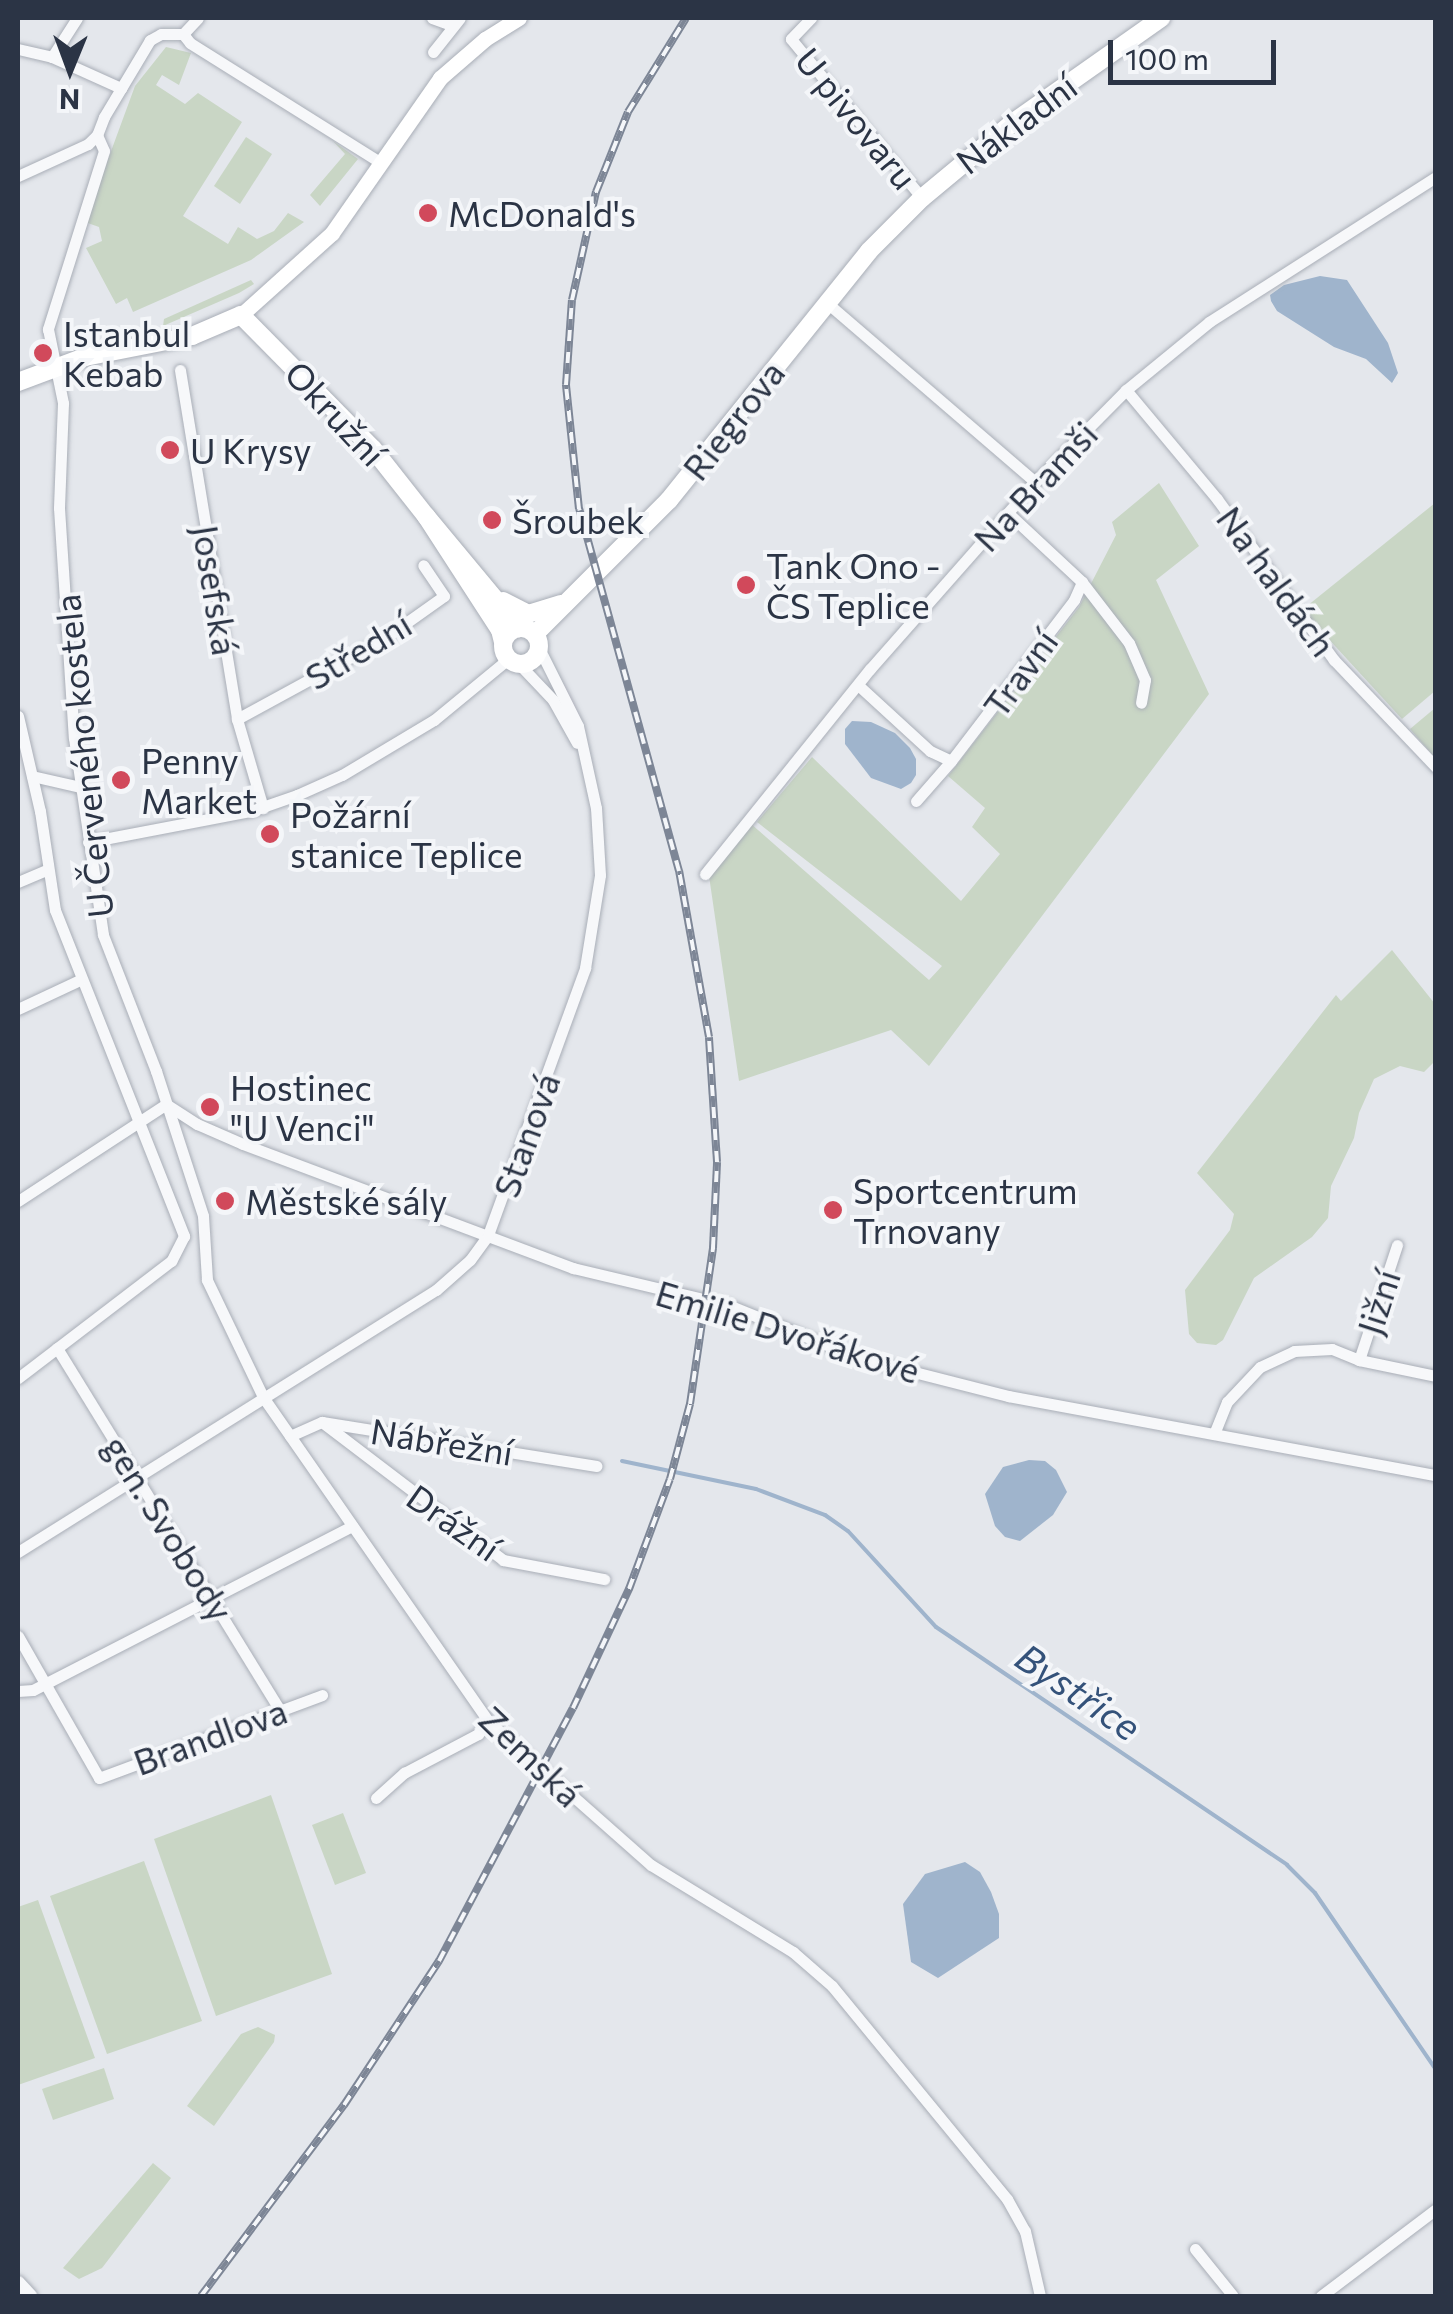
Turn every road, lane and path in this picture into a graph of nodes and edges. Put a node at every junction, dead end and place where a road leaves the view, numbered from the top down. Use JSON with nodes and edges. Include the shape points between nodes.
{"nodes":[{"id":1,"x":77,"y":18,"type":"edge"},
{"id":2,"x":198,"y":18,"type":"edge"},
{"id":3,"x":432,"y":18,"type":"edge"},
{"id":4,"x":519,"y":18,"type":"edge"},
{"id":5,"x":811,"y":18,"type":"edge"},
{"id":6,"x":1161,"y":18,"type":"edge"},
{"id":7,"x":455,"y":22,"type":"edge"},
{"id":8,"x":183,"y":34,"type":"junction"},
{"id":9,"x":18,"y":49,"type":"edge"},
{"id":10,"x":433,"y":52,"type":"dead end"},
{"id":11,"x":52,"y":57,"type":"junction"},
{"id":12,"x":121,"y":88,"type":"junction"},
{"id":13,"x":97,"y":135,"type":"junction"},
{"id":14,"x":381,"y":163,"type":"junction"},
{"id":15,"x":18,"y":176,"type":"edge"},
{"id":16,"x":1436,"y":177,"type":"edge"},
{"id":17,"x":922,"y":198,"type":"junction"},
{"id":18,"x":826,"y":302,"type":"junction"},
{"id":19,"x":241,"y":315,"type":"junction"},
{"id":20,"x":57,"y":366,"type":"junction"},
{"id":21,"x":180,"y":370,"type":"dead end"},
{"id":22,"x":18,"y":382,"type":"edge"},
{"id":23,"x":1126,"y":390,"type":"junction"},
{"id":24,"x":1035,"y":482,"type":"junction"},
{"id":25,"x":1008,"y":513,"type":"junction"},
{"id":26,"x":426,"y":516,"type":"junction"},
{"id":27,"x":464,"y":561,"type":"junction"},
{"id":28,"x":423,"y":565,"type":"dead end"},
{"id":29,"x":1082,"y":582,"type":"junction"},
{"id":30,"x":574,"y":596,"type":"junction"},
{"id":31,"x":531,"y":636,"type":"junction"},
{"id":32,"x":510,"y":655,"type":"junction"},
{"id":33,"x":858,"y":685,"type":"junction"},
{"id":34,"x":1141,"y":703,"type":"dead end"},
{"id":35,"x":18,"y":716,"type":"edge"},
{"id":36,"x":237,"y":719,"type":"junction"},
{"id":37,"x":22,"y":758,"type":"edge"},
{"id":38,"x":586,"y":760,"type":"junction"},
{"id":39,"x":952,"y":761,"type":"junction"},
{"id":40,"x":1436,"y":766,"type":"edge"},
{"id":41,"x":32,"y":776,"type":"junction"},
{"id":42,"x":80,"y":787,"type":"junction"},
{"id":43,"x":916,"y":801,"type":"dead end"},
{"id":44,"x":264,"y":808,"type":"junction"},
{"id":45,"x":88,"y":842,"type":"junction"},
{"id":46,"x":46,"y":870,"type":"junction"},
{"id":47,"x":705,"y":874,"type":"dead end"},
{"id":48,"x":18,"y":882,"type":"edge"},
{"id":49,"x":80,"y":980,"type":"junction"},
{"id":50,"x":18,"y":1009,"type":"edge"},
{"id":51,"x":166,"y":1104,"type":"junction"},
{"id":52,"x":139,"y":1118,"type":"junction"},
{"id":53,"x":18,"y":1201,"type":"edge"},
{"id":54,"x":488,"y":1235,"type":"junction"},
{"id":55,"x":1397,"y":1245,"type":"dead end"},
{"id":56,"x":57,"y":1348,"type":"junction"},
{"id":57,"x":1358,"y":1360,"type":"junction"},
{"id":58,"x":1436,"y":1376,"type":"edge"},
{"id":59,"x":18,"y":1378,"type":"edge"},
{"id":60,"x":263,"y":1397,"type":"junction"},
{"id":61,"x":322,"y":1422,"type":"junction"},
{"id":62,"x":1214,"y":1434,"type":"junction"},
{"id":63,"x":290,"y":1436,"type":"junction"},
{"id":64,"x":596,"y":1466,"type":"dead end"},
{"id":65,"x":1436,"y":1475,"type":"edge"},
{"id":66,"x":138,"y":1476,"type":"junction"},
{"id":67,"x":352,"y":1526,"type":"junction"},
{"id":68,"x":18,"y":1552,"type":"edge"},
{"id":69,"x":604,"y":1579,"type":"dead end"},
{"id":70,"x":213,"y":1598,"type":"junction"},
{"id":71,"x":18,"y":1636,"type":"edge"},
{"id":72,"x":46,"y":1683,"type":"junction"},
{"id":73,"x":18,"y":1691,"type":"edge"},
{"id":74,"x":322,"y":1694,"type":"dead end"},
{"id":75,"x":280,"y":1710,"type":"junction"},
{"id":76,"x":488,"y":1721,"type":"junction"},
{"id":77,"x":376,"y":1798,"type":"dead end"},
{"id":78,"x":1436,"y":2209,"type":"edge"},
{"id":79,"x":1196,"y":2250,"type":"dead end"},
{"id":80,"x":18,"y":2284,"type":"edge"},
{"id":81,"x":30,"y":2296,"type":"edge"},
{"id":82,"x":1040,"y":2296,"type":"edge"},
{"id":83,"x":1233,"y":2296,"type":"edge"},
{"id":84,"x":1321,"y":2296,"type":"edge"}],
"edges":[{"from":1,"to":11,"type":"street"},
{"from":2,"to":8,"type":"street"},
{"from":3,"to":7,"type":"street"},
{"from":4,"to":14,"type":"main road","via":[[484,38],[440,78]]},
{"from":5,"to":17,"type":"street","name":"U pivovaru","via":[[791,38]]},
{"from":6,"to":17,"type":"main road","name":"Nákladní","via":[[1011,124]]},
{"from":7,"to":10,"type":"street"},
{"from":8,"to":12,"type":"street","via":[[150,40]]},
{"from":8,"to":14,"type":"street"},
{"from":9,"to":11,"type":"street"},
{"from":11,"to":12,"type":"street"},
{"from":12,"to":13,"type":"street"},
{"from":13,"to":15,"type":"street"},
{"from":13,"to":20,"type":"street","name":"U Červeného kostela","via":[[104,151],[48,329]]},
{"from":14,"to":19,"type":"main road","via":[[332,232]]},
{"from":16,"to":23,"type":"street","name":"Na Bramši","via":[[1209,322]]},
{"from":17,"to":18,"type":"main road","name":"Riegrova"},
{"from":18,"to":24,"type":"street"},
{"from":18,"to":30,"type":"main road","name":"Riegrova","via":[[669,500]]},
{"from":19,"to":20,"type":"main road","via":[[192,336]]},
{"from":19,"to":26,"type":"main road","name":"Okružní","via":[[373,449]]},
{"from":20,"to":22,"type":"main road"},
{"from":20,"to":42,"type":"street","name":"U Červeného kostela","via":[[63,403],[60,522]]},
{"from":21,"to":36,"type":"street","name":"Josefská"},
{"from":23,"to":24,"type":"street","name":"Na Bramši"},
{"from":23,"to":40,"type":"street","name":"Na haldách","via":[[1217,499],[1334,660]]},
{"from":24,"to":25,"type":"street","name":"Na Bramši"},
{"from":25,"to":29,"type":"street"},
{"from":25,"to":33,"type":"street","name":"Na Bramši"},
{"from":26,"to":27,"type":"main road","name":"Okružní"},
{"from":26,"to":32,"type":"main road","name":"Okružní"},
{"from":27,"to":30,"type":"main road","via":[[522,613],[542,613]]},
{"from":27,"to":31,"type":"main road","name":"Okružní"},
{"from":28,"to":36,"type":"street","name":"Střední","via":[[444,596],[382,640]]},
{"from":29,"to":34,"type":"street","via":[[1134,650],[1145,680]]},
{"from":29,"to":39,"type":"street","name":"Travní"},
{"from":30,"to":31,"type":"main road","name":"Riegrova"},
{"from":31,"to":32,"type":"main road"},
{"from":31,"to":32,"type":"main road","via":[[532,660]]},
{"from":31,"to":38,"type":"street","name":"Stanová","via":[[574,713]]},
{"from":32,"to":38,"type":"street","name":"Stanová","via":[[553,700]]},
{"from":32,"to":44,"type":"street","via":[[393,746]]},
{"from":33,"to":39,"type":"street","via":[[930,751]]},
{"from":33,"to":47,"type":"street","name":"Na Bramši"},
{"from":35,"to":37,"type":"street","name":"U Červeného kostela"},
{"from":36,"to":44,"type":"street","name":"Josefská"},
{"from":37,"to":41,"type":"street","name":"U Červeného kostela"},
{"from":38,"to":54,"type":"street","name":"Stanová","via":[[600,854],[585,968]]},
{"from":39,"to":43,"type":"street","name":"Travní"},
{"from":41,"to":42,"type":"street"},
{"from":41,"to":46,"type":"street","name":"U Červeného kostela"},
{"from":42,"to":45,"type":"street","name":"U Červeného kostela"},
{"from":44,"to":45,"type":"street"},
{"from":45,"to":51,"type":"street","name":"U Červeného kostela","via":[[104,935]]},
{"from":46,"to":48,"type":"street"},
{"from":46,"to":49,"type":"street","name":"U Červeného kostela"},
{"from":49,"to":50,"type":"street"},
{"from":49,"to":52,"type":"street","name":"U Červeného kostela"},
{"from":51,"to":52,"type":"street"},
{"from":51,"to":54,"type":"street","name":"Emilie Dvořákové","via":[[243,1144]]},
{"from":51,"to":60,"type":"street","name":"Zemská","via":[[205,1222],[207,1280]]},
{"from":52,"to":53,"type":"street"},
{"from":52,"to":56,"type":"street","name":"U Červeného kostela","via":[[182,1222],[183,1241],[171,1261]]},
{"from":54,"to":60,"type":"street","name":"Stanová","via":[[436,1290]]},
{"from":54,"to":62,"type":"street","name":"Emilie Dvořákové","via":[[593,1275],[728,1305],[876,1363],[1008,1396]]},
{"from":55,"to":57,"type":"street","name":"Jižní"},
{"from":56,"to":59,"type":"street"},
{"from":56,"to":66,"type":"street","name":"gen. Svobody"},
{"from":57,"to":58,"type":"street"},
{"from":57,"to":62,"type":"street","via":[[1314,1349],[1276,1359],[1227,1402]]},
{"from":60,"to":63,"type":"street","name":"Zemská"},
{"from":60,"to":66,"type":"street","name":"Stanová"},
{"from":61,"to":63,"type":"street","name":"Nábřežní"},
{"from":61,"to":64,"type":"street","name":"Nábřežní"},
{"from":61,"to":69,"type":"street","name":"Drážní","via":[[503,1560]]},
{"from":62,"to":65,"type":"street","name":"Emilie Dvořákové"},
{"from":63,"to":67,"type":"street","name":"Zemská"},
{"from":66,"to":68,"type":"street","name":"Stanová"},
{"from":66,"to":70,"type":"street","name":"gen. Svobody"},
{"from":67,"to":70,"type":"street"},
{"from":67,"to":76,"type":"street","name":"Zemská"},
{"from":70,"to":72,"type":"street"},
{"from":70,"to":75,"type":"street","name":"gen. Svobody"},
{"from":71,"to":72,"type":"street"},
{"from":72,"to":73,"type":"street"},
{"from":72,"to":75,"type":"street","name":"Brandlova","via":[[99,1778]]},
{"from":74,"to":75,"type":"street","name":"Brandlova"},
{"from":76,"to":77,"type":"street","via":[[478,1734],[404,1773]]},
{"from":76,"to":82,"type":"street","name":"Zemská","via":[[651,1865],[793,1952],[832,1986],[1008,2199],[1026,2230]]},
{"from":78,"to":84,"type":"street"},
{"from":79,"to":83,"type":"street"},
{"from":80,"to":81,"type":"street"}]}
